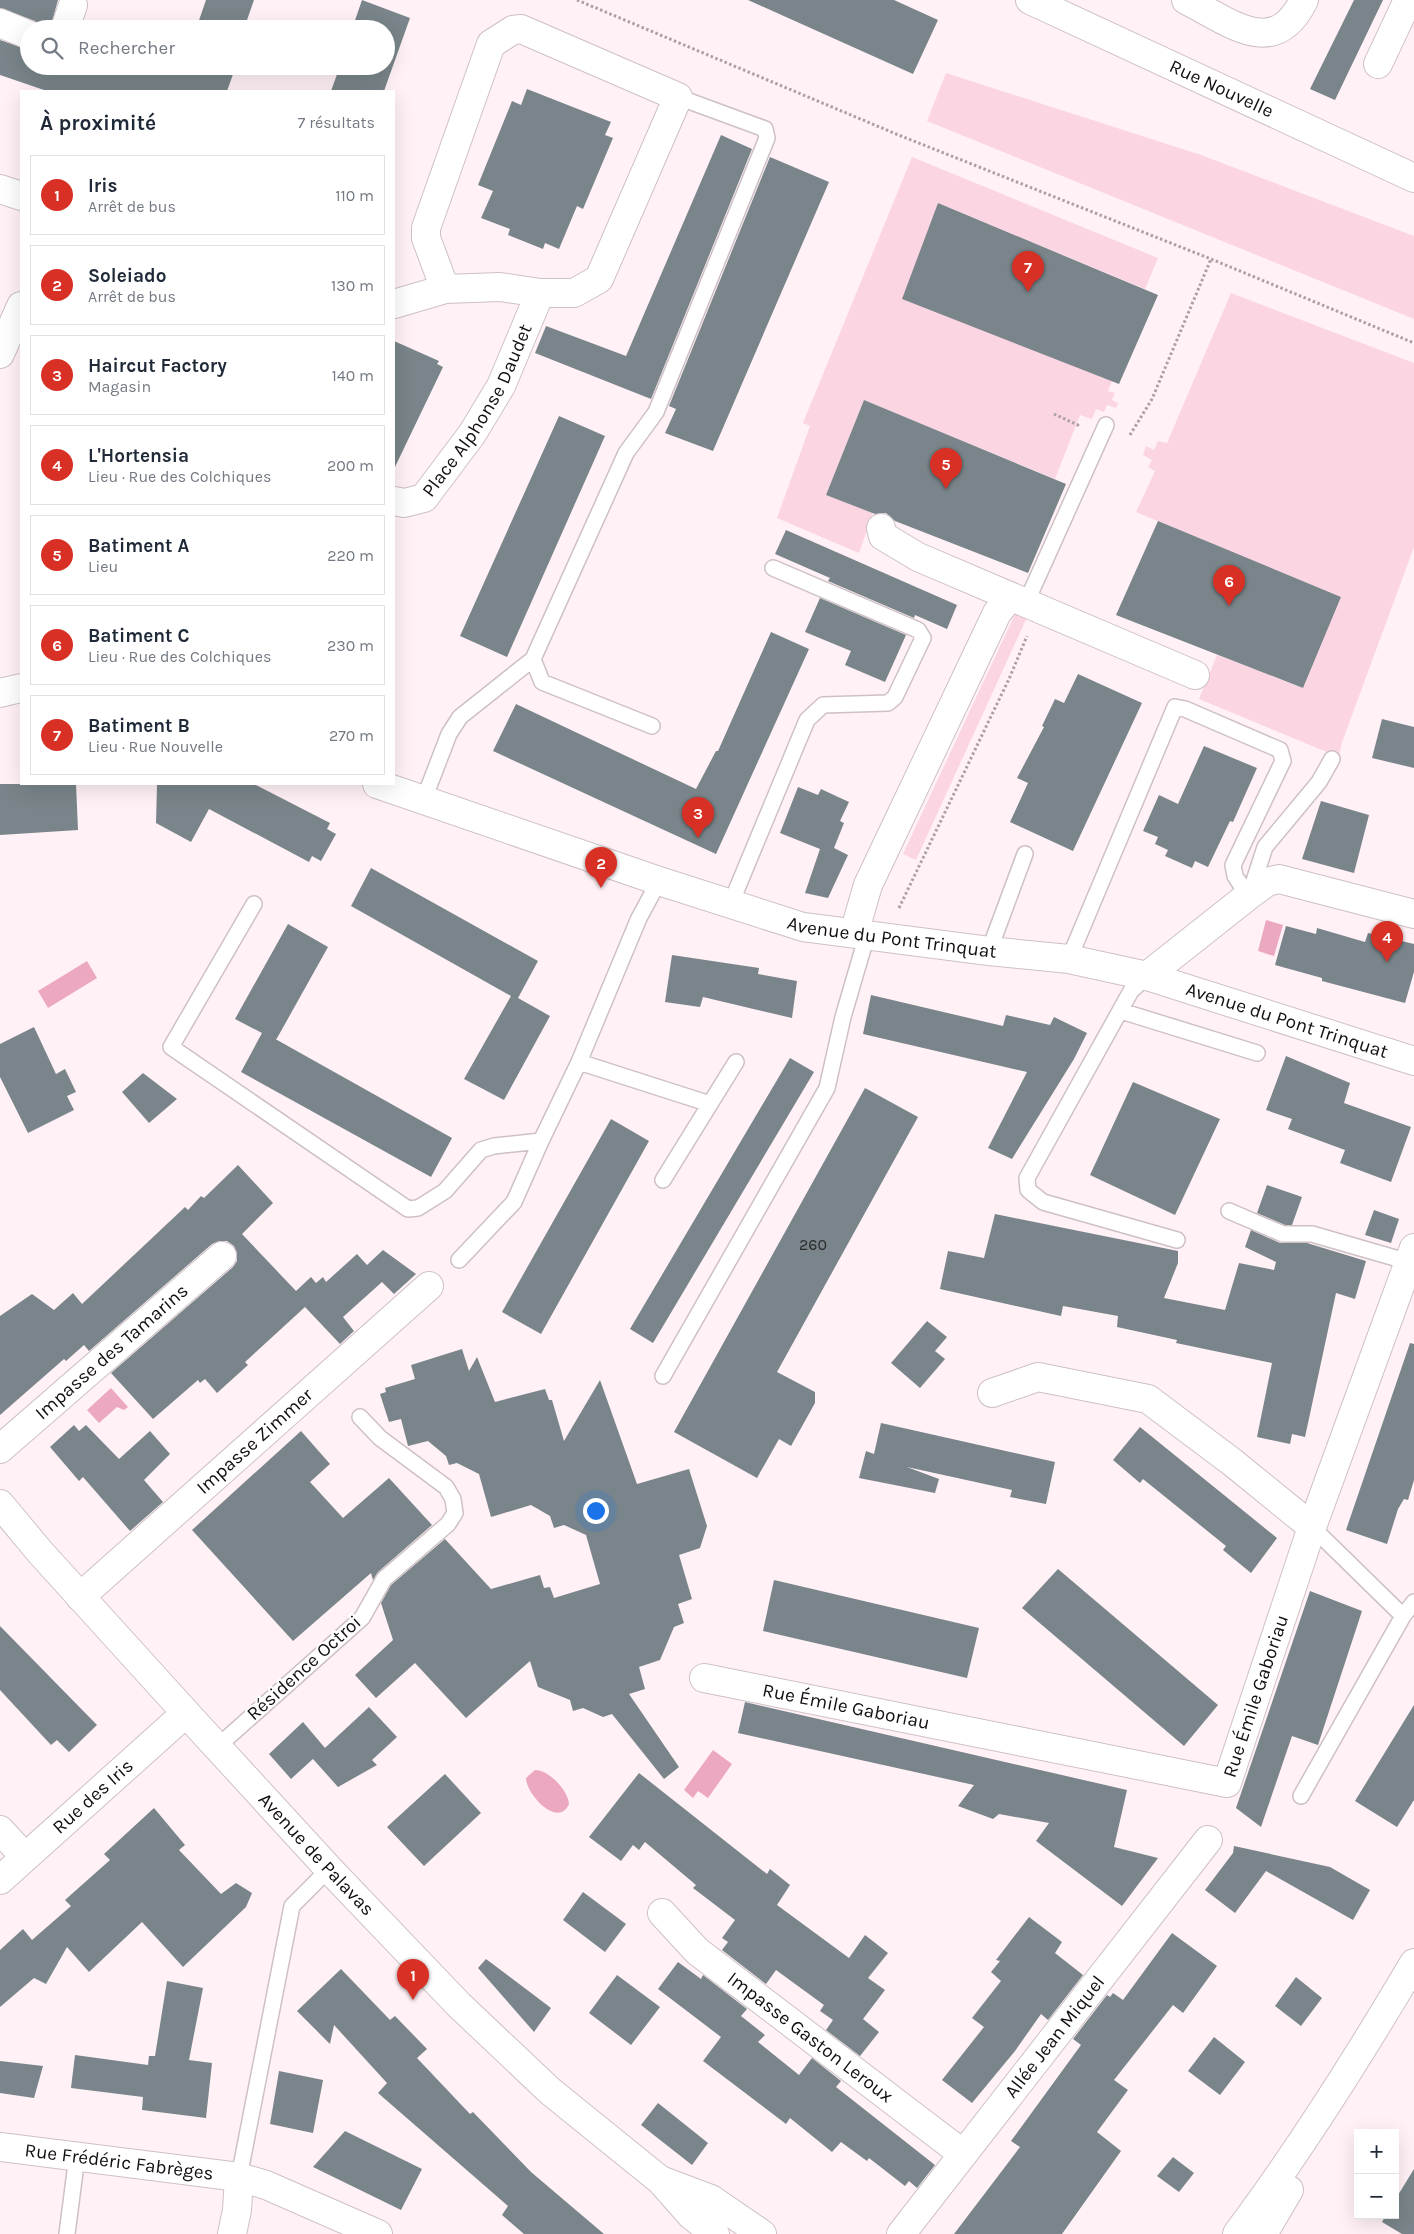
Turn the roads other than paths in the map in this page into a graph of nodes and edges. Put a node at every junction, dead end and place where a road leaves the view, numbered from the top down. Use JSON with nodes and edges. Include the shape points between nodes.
{"nodes":[{"id":1,"x":1030,"y":0,"type":"edge"},
{"id":2,"x":1186,"y":0,"type":"edge"},
{"id":3,"x":1304,"y":0,"type":"edge"},
{"id":4,"x":1408,"y":0,"type":"edge"},
{"id":5,"x":0,"y":23,"type":"edge"},
{"id":6,"x":20,"y":31,"type":"edge"},
{"id":7,"x":1378,"y":64,"type":"dead end"},
{"id":8,"x":678,"y":97,"type":"junction"},
{"id":9,"x":1414,"y":178,"type":"edge"},
{"id":10,"x":0,"y":189,"type":"edge"},
{"id":11,"x":20,"y":196,"type":"edge"},
{"id":12,"x":445,"y":289,"type":"junction"},
{"id":13,"x":540,"y":293,"type":"junction"},
{"id":14,"x":395,"y":304,"type":"edge"},
{"id":15,"x":20,"y":308,"type":"edge"},
{"id":16,"x":0,"y":354,"type":"edge"},
{"id":17,"x":1106,"y":424,"type":"dead end"},
{"id":18,"x":395,"y":501,"type":"edge"},
{"id":19,"x":881,"y":528,"type":"dead end"},
{"id":20,"x":773,"y":568,"type":"dead end"},
{"id":21,"x":1025,"y":603,"type":"junction"},
{"id":22,"x":533,"y":659,"type":"junction"},
{"id":23,"x":1195,"y":675,"type":"dead end"},
{"id":24,"x":20,"y":688,"type":"edge"},
{"id":25,"x":0,"y":693,"type":"edge"},
{"id":26,"x":652,"y":726,"type":"dead end"},
{"id":27,"x":1332,"y":759,"type":"dead end"},
{"id":28,"x":380,"y":785,"type":"edge"},
{"id":29,"x":424,"y":799,"type":"junction"},
{"id":30,"x":1025,"y":854,"type":"dead end"},
{"id":31,"x":659,"y":881,"type":"junction"},
{"id":32,"x":1248,"y":896,"type":"junction"},
{"id":33,"x":731,"y":903,"type":"junction"},
{"id":34,"x":254,"y":904,"type":"dead end"},
{"id":35,"x":1414,"y":914,"type":"edge"},
{"id":36,"x":861,"y":934,"type":"junction"},
{"id":37,"x":989,"y":951,"type":"junction"},
{"id":38,"x":1069,"y":959,"type":"junction"},
{"id":39,"x":1147,"y":976,"type":"junction"},
{"id":40,"x":1121,"y":1012,"type":"junction"},
{"id":41,"x":1256,"y":1053,"type":"dead end"},
{"id":42,"x":1414,"y":1061,"type":"edge"},
{"id":43,"x":579,"y":1062,"type":"junction"},
{"id":44,"x":736,"y":1062,"type":"dead end"},
{"id":45,"x":710,"y":1104,"type":"junction"},
{"id":46,"x":541,"y":1141,"type":"junction"},
{"id":47,"x":663,"y":1180,"type":"dead end"},
{"id":48,"x":1229,"y":1211,"type":"dead end"},
{"id":49,"x":1177,"y":1240,"type":"dead end"},
{"id":50,"x":1411,"y":1255,"type":"edge"},
{"id":51,"x":222,"y":1256,"type":"dead end"},
{"id":52,"x":459,"y":1260,"type":"dead end"},
{"id":53,"x":429,"y":1286,"type":"dead end"},
{"id":54,"x":663,"y":1376,"type":"dead end"},
{"id":55,"x":992,"y":1393,"type":"dead end"},
{"id":56,"x":360,"y":1417,"type":"dead end"},
{"id":57,"x":0,"y":1449,"type":"edge"},
{"id":58,"x":0,"y":1504,"type":"edge"},
{"id":59,"x":1312,"y":1527,"type":"junction"},
{"id":60,"x":80,"y":1597,"type":"junction"},
{"id":61,"x":1414,"y":1602,"type":"edge"},
{"id":62,"x":1403,"y":1616,"type":"junction"},
{"id":63,"x":704,"y":1678,"type":"dead end"},
{"id":64,"x":186,"y":1713,"type":"junction"},
{"id":65,"x":217,"y":1747,"type":"junction"},
{"id":66,"x":1301,"y":1796,"type":"dead end"},
{"id":67,"x":0,"y":1830,"type":"edge"},
{"id":68,"x":1208,"y":1840,"type":"dead end"},
{"id":69,"x":25,"y":1858,"type":"junction"},
{"id":70,"x":329,"y":1869,"type":"junction"},
{"id":71,"x":0,"y":1880,"type":"edge"},
{"id":72,"x":662,"y":1913,"type":"dead end"},
{"id":73,"x":1414,"y":1963,"type":"edge"},
{"id":74,"x":1347,"y":2076,"type":"junction"},
{"id":75,"x":0,"y":2147,"type":"edge"},
{"id":76,"x":963,"y":2154,"type":"junction"},
{"id":77,"x":77,"y":2156,"type":"junction"},
{"id":78,"x":239,"y":2178,"type":"junction"},
{"id":79,"x":660,"y":2180,"type":"junction"},
{"id":80,"x":67,"y":2234,"type":"edge"},
{"id":81,"x":232,"y":2234,"type":"edge"},
{"id":82,"x":378,"y":2234,"type":"edge"},
{"id":83,"x":715,"y":2234,"type":"edge"},
{"id":84,"x":762,"y":2234,"type":"edge"},
{"id":85,"x":901,"y":2234,"type":"edge"},
{"id":86,"x":1237,"y":2234,"type":"edge"},
{"id":87,"x":1263,"y":2234,"type":"edge"}],
"edges":[{"from":1,"to":9,"type":"street","name":"Rue Nouvelle"},
{"from":2,"to":3,"type":"street","via":[[1249,32],[1264,34],[1288,25]]},
{"from":4,"to":7,"type":"street"},
{"from":5,"to":6,"type":"street"},
{"from":8,"to":12,"type":"street","via":[[521,29],[513,30],[491,44],[426,228],[426,238]]},
{"from":8,"to":13,"type":"street","name":"Place Alphonse Daudet","via":[[599,280],[574,292]]},
{"from":8,"to":22,"type":"lane","via":[[765,129],[767,138],[656,412],[626,453]]},
{"from":10,"to":11,"type":"street"},
{"from":12,"to":13,"type":"street","name":"Place Alphonse Daudet","via":[[500,287]]},
{"from":12,"to":14,"type":"street","name":"Place Alphonse Daudet"},
{"from":13,"to":18,"type":"street","name":"Place Alphonse Daudet","via":[[501,386],[472,434],[424,498],[404,503]]},
{"from":15,"to":16,"type":"street"},
{"from":17,"to":21,"type":"lane"},
{"from":19,"to":21,"type":"street","via":[[883,536],[918,557]]},
{"from":20,"to":33,"type":"lane","via":[[918,630],[923,638],[895,697],[888,703],[823,705],[807,720]]},
{"from":21,"to":23,"type":"street"},
{"from":21,"to":36,"type":"street","via":[[1006,617],[877,890]]},
{"from":22,"to":26,"type":"lane","via":[[542,682]]},
{"from":22,"to":29,"type":"lane","via":[[460,718],[449,734]]},
{"from":24,"to":25,"type":"street"},
{"from":27,"to":32,"type":"lane","via":[[1319,782],[1265,847]]},
{"from":28,"to":29,"type":"street","name":"Avenue du Pont Trinquat"},
{"from":29,"to":31,"type":"street","name":"Avenue du Pont Trinquat"},
{"from":30,"to":37,"type":"lane"},
{"from":31,"to":33,"type":"street","name":"Avenue du Pont Trinquat"},
{"from":31,"to":43,"type":"lane"},
{"from":32,"to":35,"type":"street","via":[[1267,882],[1278,879]]},
{"from":32,"to":38,"type":"lane","via":[[1233,865],[1283,761],[1280,750],[1175,707]]},
{"from":32,"to":39,"type":"street"},
{"from":33,"to":36,"type":"street","name":"Avenue du Pont Trinquat","via":[[803,927]]},
{"from":34,"to":46,"type":"lane","via":[[171,1047],[408,1208],[418,1208],[445,1191],[481,1150]]},
{"from":36,"to":37,"type":"street","name":"Avenue du Pont Trinquat"},
{"from":36,"to":54,"type":"lane","via":[[827,1088]]},
{"from":37,"to":38,"type":"street","name":"Avenue du Pont Trinquat"},
{"from":38,"to":39,"type":"street","name":"Avenue du Pont Trinquat"},
{"from":39,"to":40,"type":"lane","via":[[1131,991]]},
{"from":39,"to":42,"type":"street","name":"Avenue du Pont Trinquat"},
{"from":40,"to":41,"type":"lane"},
{"from":40,"to":49,"type":"lane","via":[[1027,1178],[1028,1190],[1043,1202]]},
{"from":43,"to":45,"type":"lane"},
{"from":43,"to":46,"type":"lane"},
{"from":44,"to":45,"type":"lane"},
{"from":45,"to":47,"type":"lane"},
{"from":46,"to":52,"type":"lane","via":[[514,1202]]},
{"from":48,"to":50,"type":"lane","via":[[1283,1234],[1312,1234]]},
{"from":50,"to":59,"type":"street","name":"Rue Émile Gaboriau"},
{"from":51,"to":57,"type":"street","name":"Impasse des Tamarins"},
{"from":53,"to":60,"type":"street","name":"Impasse Zimmer"},
{"from":55,"to":59,"type":"street","via":[[1038,1377],[1148,1399]]},
{"from":56,"to":65,"type":"lane","name":"Résidence Octroi","via":[[380,1438],[446,1488],[453,1499],[455,1513],[448,1524],[384,1579],[362,1618]]},
{"from":58,"to":60,"type":"street","name":"Avenue de Palavas"},
{"from":59,"to":62,"type":"lane"},
{"from":59,"to":63,"type":"street","name":"Rue Émile Gaboriau","via":[[1227,1783]]},
{"from":60,"to":64,"type":"street","name":"Avenue de Palavas"},
{"from":61,"to":62,"type":"lane"},
{"from":62,"to":66,"type":"lane"},
{"from":64,"to":65,"type":"street","name":"Avenue de Palavas"},
{"from":64,"to":69,"type":"street","name":"Rue des Iris"},
{"from":65,"to":70,"type":"street","name":"Avenue de Palavas"},
{"from":67,"to":69,"type":"street"},
{"from":68,"to":76,"type":"street","name":"Allée Jean Miquel"},
{"from":69,"to":71,"type":"street","name":"Rue des Iris"},
{"from":70,"to":78,"type":"lane","via":[[292,1906]]},
{"from":70,"to":79,"type":"street","name":"Avenue de Palavas","via":[[459,2005],[550,2091]]},
{"from":72,"to":76,"type":"street","name":"Impasse Gaston Leroux","via":[[697,1951]]},
{"from":73,"to":74,"type":"street"},
{"from":74,"to":86,"type":"street"},
{"from":74,"to":87,"type":"street","via":[[1319,2140]]},
{"from":75,"to":77,"type":"street","name":"Rue Frédéric Fabrèges"},
{"from":76,"to":85,"type":"street","name":"Allée Jean Miquel"},
{"from":77,"to":78,"type":"street","name":"Rue Frédéric Fabrèges"},
{"from":77,"to":80,"type":"lane"},
{"from":78,"to":81,"type":"street","name":"Rue Frédéric Fabrèges"},
{"from":78,"to":82,"type":"street","name":"Rue Frédéric Fabrèges","via":[[266,2185]]},
{"from":79,"to":83,"type":"street","name":"Avenue de Palavas","via":[[691,2215]]},
{"from":79,"to":84,"type":"street","name":"Avenue de Palavas","via":[[711,2199]]}]}
